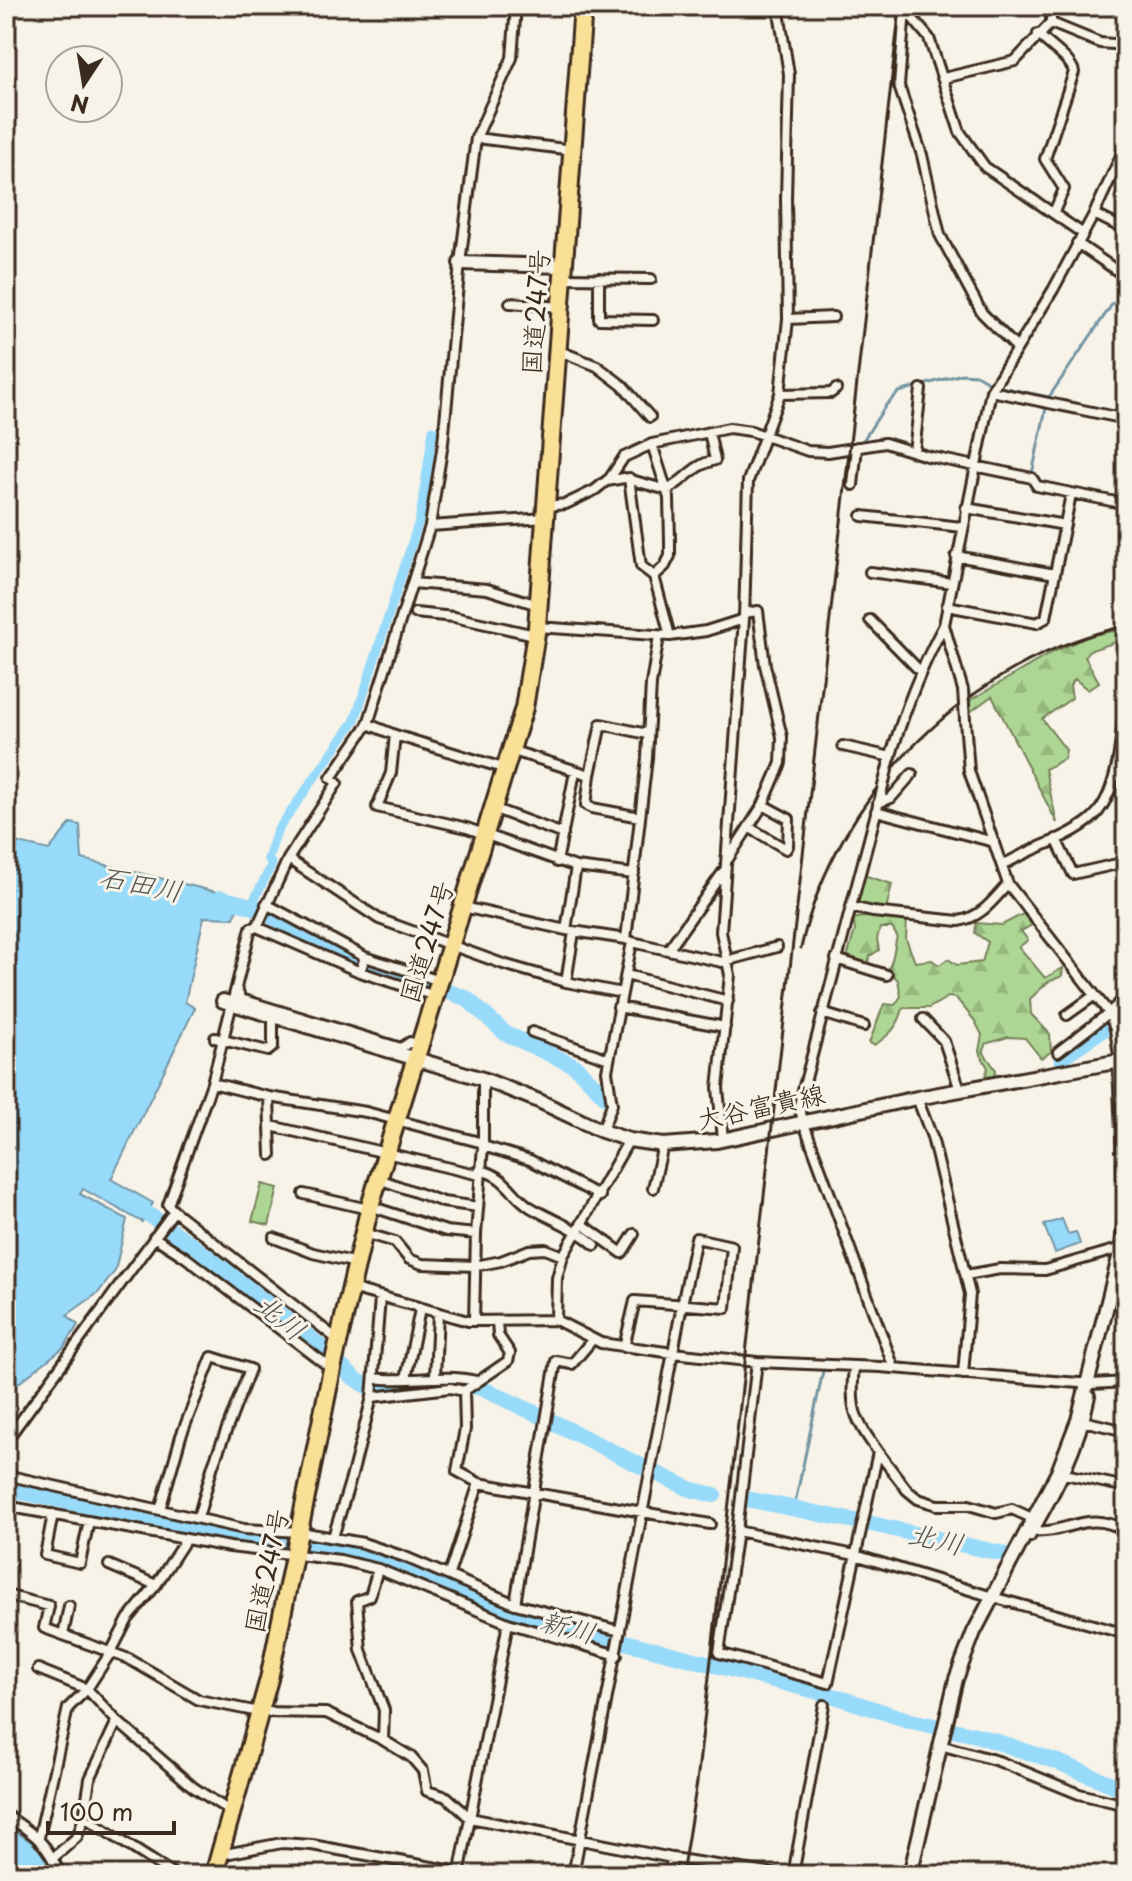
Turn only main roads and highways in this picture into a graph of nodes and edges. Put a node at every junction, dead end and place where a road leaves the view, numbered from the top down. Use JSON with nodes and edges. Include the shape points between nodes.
{"nodes":[{"id":1,"x":583,"y":6,"type":"edge"},
{"id":2,"x":215,"y":1870,"type":"edge"}],
"edges":[{"from":1,"to":2,"type":"highway","name":"国道247号","via":[[539,635],[513,751],[370,1208],[259,1712]]}]}
